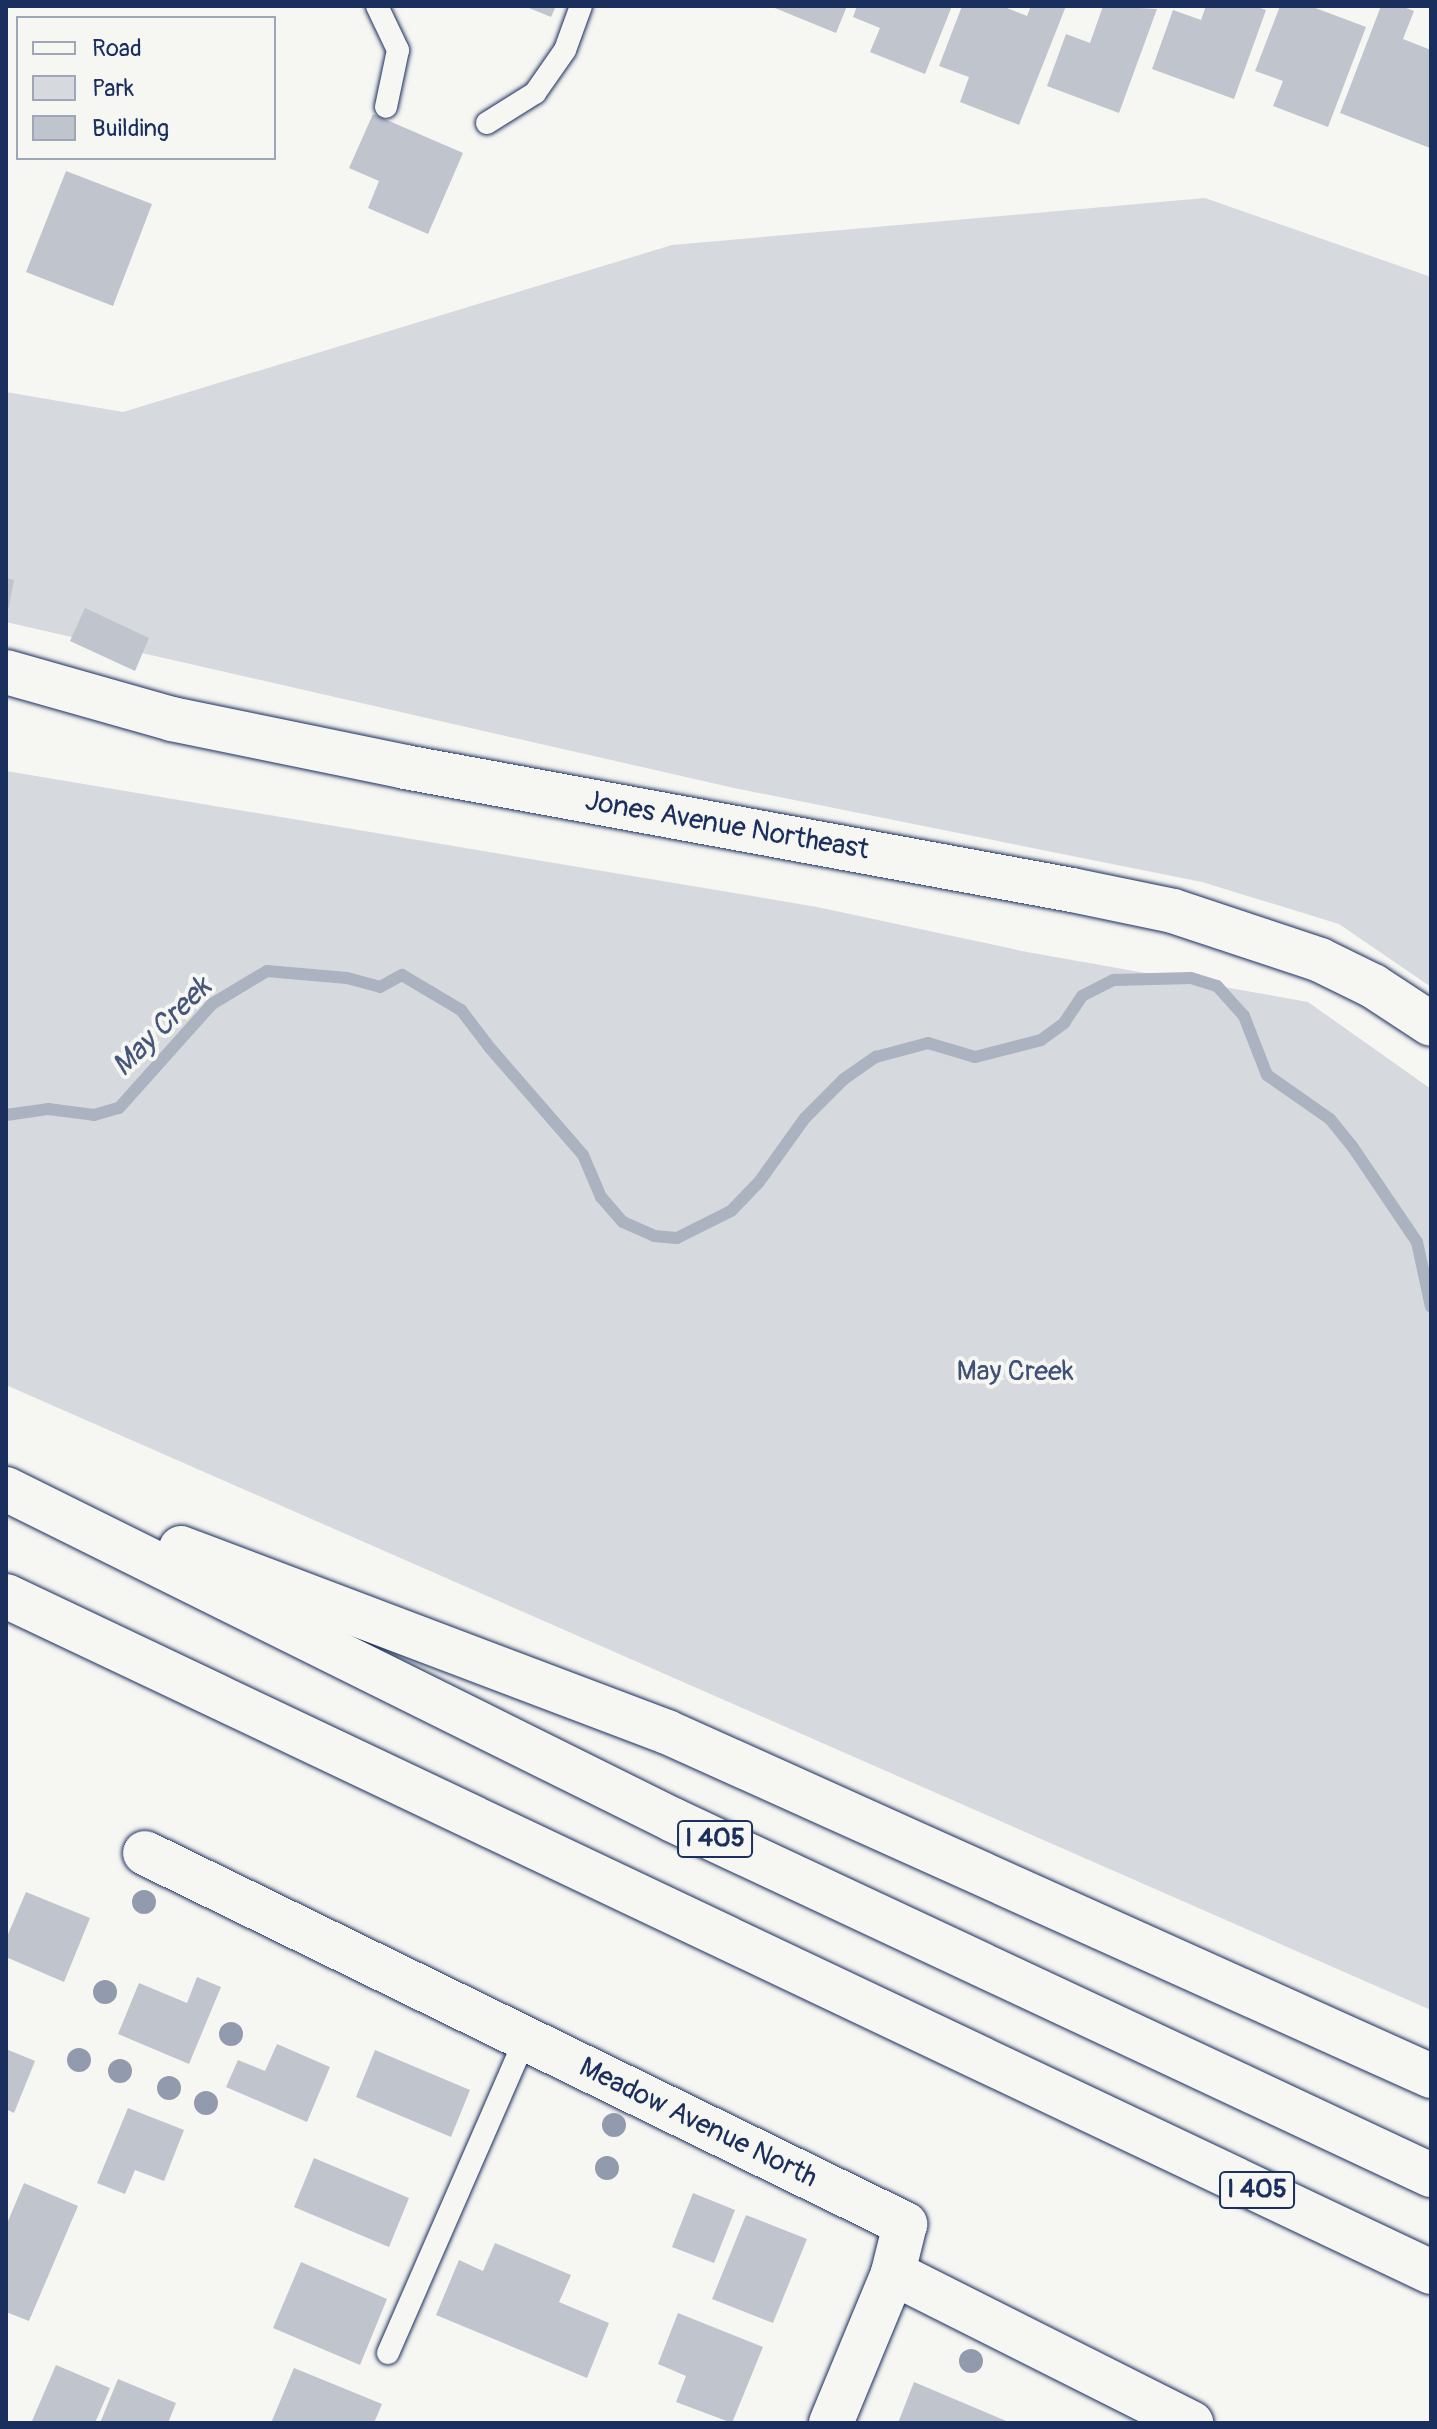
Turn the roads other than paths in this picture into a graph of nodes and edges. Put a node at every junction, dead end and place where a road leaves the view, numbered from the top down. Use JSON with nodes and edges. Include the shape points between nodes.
{"nodes":[{"id":1,"x":377,"y":6,"type":"edge"},
{"id":2,"x":581,"y":6,"type":"edge"},
{"id":3,"x":386,"y":107,"type":"dead end"},
{"id":4,"x":487,"y":123,"type":"dead end"},
{"id":5,"x":6,"y":672,"type":"edge"},
{"id":6,"x":1431,"y":1024,"type":"edge"},
{"id":7,"x":6,"y":1481,"type":"edge"},
{"id":8,"x":6,"y":1489,"type":"edge"},
{"id":9,"x":6,"y":1596,"type":"edge"},
{"id":10,"x":145,"y":1853,"type":"dead end"},
{"id":11,"x":525,"y":2039,"type":"junction"},
{"id":12,"x":1431,"y":2076,"type":"edge"},
{"id":13,"x":1082,"y":2108,"type":"junction"},
{"id":14,"x":1431,"y":2175,"type":"edge"},
{"id":15,"x":1431,"y":2272,"type":"edge"},
{"id":16,"x":893,"y":2273,"type":"junction"},
{"id":17,"x":1431,"y":2300,"type":"edge"},
{"id":18,"x":388,"y":2353,"type":"dead end"},
{"id":19,"x":831,"y":2423,"type":"edge"},
{"id":20,"x":1191,"y":2423,"type":"edge"}],
"edges":[{"from":1,"to":3,"type":"lane","via":[[398,50]]},
{"from":2,"to":4,"type":"lane","via":[[565,50],[535,93]]},
{"from":5,"to":6,"type":"main road","name":"Jones Avenue Northeast","via":[[172,719],[1173,911],[1320,960]]},
{"from":7,"to":12,"type":"main road","via":[[667,1732]]},
{"from":8,"to":14,"type":"main road","number":"I 405","via":[[673,1820]]},
{"from":9,"to":13,"type":"main road","number":"I 405"},
{"from":10,"to":11,"type":"main road","name":"Meadow Avenue North"},
{"from":11,"to":16,"type":"main road","name":"Meadow Avenue North","via":[[905,2224]]},
{"from":11,"to":18,"type":"lane"},
{"from":13,"to":15,"type":"main road","number":"I 405"},
{"from":13,"to":17,"type":"main road"},
{"from":16,"to":19,"type":"main road"},
{"from":16,"to":20,"type":"main road"}]}
